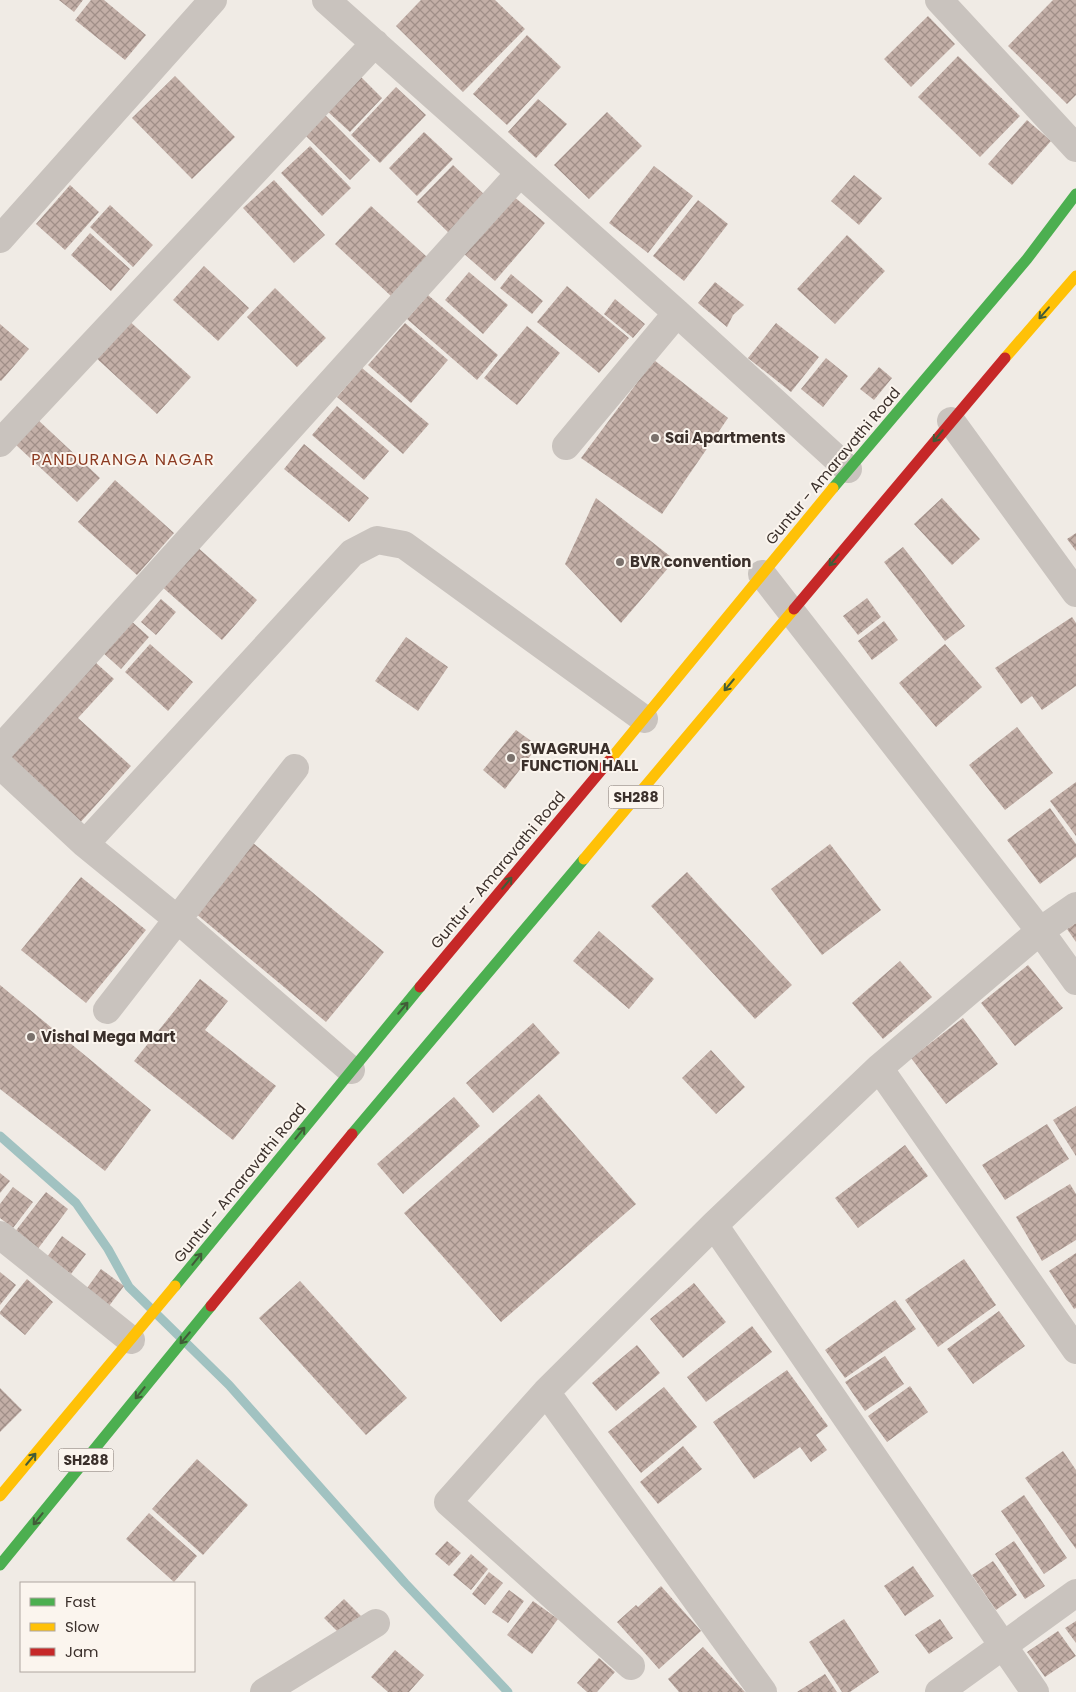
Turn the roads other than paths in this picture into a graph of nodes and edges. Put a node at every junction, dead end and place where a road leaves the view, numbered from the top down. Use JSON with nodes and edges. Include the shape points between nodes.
{"nodes":[{"id":1,"x":214,"y":0,"type":"edge"},
{"id":2,"x":326,"y":0,"type":"edge"},
{"id":3,"x":939,"y":0,"type":"edge"},
{"id":4,"x":375,"y":43,"type":"junction"},
{"id":5,"x":1076,"y":148,"type":"edge"},
{"id":6,"x":520,"y":173,"type":"junction"},
{"id":7,"x":1076,"y":194,"type":"edge"},
{"id":8,"x":0,"y":239,"type":"edge"},
{"id":9,"x":1076,"y":276,"type":"edge"},
{"id":10,"x":677,"y":313,"type":"junction"},
{"id":11,"x":950,"y":421,"type":"junction"},
{"id":12,"x":0,"y":442,"type":"edge"},
{"id":13,"x":566,"y":446,"type":"dead end"},
{"id":14,"x":848,"y":469,"type":"junction"},
{"id":15,"x":762,"y":574,"type":"junction"},
{"id":16,"x":1076,"y":593,"type":"edge"},
{"id":17,"x":790,"y":612,"type":"junction"},
{"id":18,"x":644,"y":719,"type":"junction"},
{"id":19,"x":0,"y":749,"type":"edge"},
{"id":20,"x":0,"y":765,"type":"edge"},
{"id":21,"x":295,"y":768,"type":"dead end"},
{"id":22,"x":85,"y":844,"type":"junction"},
{"id":23,"x":1076,"y":906,"type":"edge"},
{"id":24,"x":177,"y":919,"type":"junction"},
{"id":25,"x":1040,"y":931,"type":"junction"},
{"id":26,"x":1076,"y":981,"type":"edge"},
{"id":27,"x":107,"y":1010,"type":"dead end"},
{"id":28,"x":879,"y":1068,"type":"junction"},
{"id":29,"x":352,"y":1070,"type":"junction"},
{"id":30,"x":714,"y":1224,"type":"junction"},
{"id":31,"x":0,"y":1235,"type":"edge"},
{"id":32,"x":137,"y":1333,"type":"junction"},
{"id":33,"x":1076,"y":1350,"type":"edge"},
{"id":34,"x":546,"y":1392,"type":"junction"},
{"id":35,"x":0,"y":1496,"type":"edge"},
{"id":36,"x":0,"y":1565,"type":"edge"},
{"id":37,"x":1076,"y":1593,"type":"edge"},
{"id":38,"x":376,"y":1623,"type":"dead end"},
{"id":39,"x":1002,"y":1645,"type":"junction"},
{"id":40,"x":631,"y":1666,"type":"dead end"},
{"id":41,"x":264,"y":1692,"type":"edge"},
{"id":42,"x":762,"y":1692,"type":"edge"},
{"id":43,"x":939,"y":1692,"type":"edge"},
{"id":44,"x":1035,"y":1692,"type":"edge"}],
"edges":[{"from":1,"to":8,"type":"street"},
{"from":2,"to":4,"type":"street"},
{"from":3,"to":5,"type":"street"},
{"from":4,"to":6,"type":"street"},
{"from":4,"to":12,"type":"street"},
{"from":6,"to":10,"type":"street"},
{"from":6,"to":19,"type":"street"},
{"from":7,"to":14,"type":"main road","name":"Guntur - Amaravathi Road","number":"SH288","via":[[1026,259]]},
{"from":9,"to":11,"type":"main road","number":"SH288","one_way":true},
{"from":10,"to":13,"type":"street"},
{"from":10,"to":14,"type":"street"},
{"from":11,"to":16,"type":"street"},
{"from":11,"to":17,"type":"main road","number":"SH288","one_way":true},
{"from":14,"to":15,"type":"main road","name":"Guntur - Amaravathi Road","number":"SH288"},
{"from":15,"to":17,"type":"street"},
{"from":15,"to":18,"type":"main road","name":"Guntur - Amaravathi Road","number":"SH288"},
{"from":17,"to":25,"type":"street"},
{"from":17,"to":36,"type":"main road","number":"SH288","one_way":true,"via":[[385,1094]]},
{"from":18,"to":22,"type":"street","via":[[404,545],[377,540],[352,553]]},
{"from":29,"to":18,"type":"main road","name":"Guntur - Amaravathi Road","number":"SH288","one_way":true},
{"from":20,"to":22,"type":"street"},
{"from":21,"to":24,"type":"street"},
{"from":22,"to":24,"type":"street"},
{"from":23,"to":25,"type":"street"},
{"from":24,"to":27,"type":"street"},
{"from":24,"to":29,"type":"street"},
{"from":25,"to":26,"type":"street"},
{"from":25,"to":28,"type":"street"},
{"from":28,"to":30,"type":"street"},
{"from":28,"to":33,"type":"street"},
{"from":32,"to":29,"type":"main road","name":"Guntur - Amaravathi Road","number":"SH288","one_way":true},
{"from":30,"to":34,"type":"street"},
{"from":30,"to":39,"type":"street"},
{"from":31,"to":32,"type":"street"},
{"from":35,"to":32,"type":"main road","name":"Guntur - Amaravathi Road","number":"SH288","one_way":true},
{"from":34,"to":40,"type":"street","via":[[448,1502]]},
{"from":34,"to":42,"type":"street"},
{"from":37,"to":39,"type":"street"},
{"from":38,"to":41,"type":"street"},
{"from":39,"to":43,"type":"street"},
{"from":39,"to":44,"type":"street"}]}
